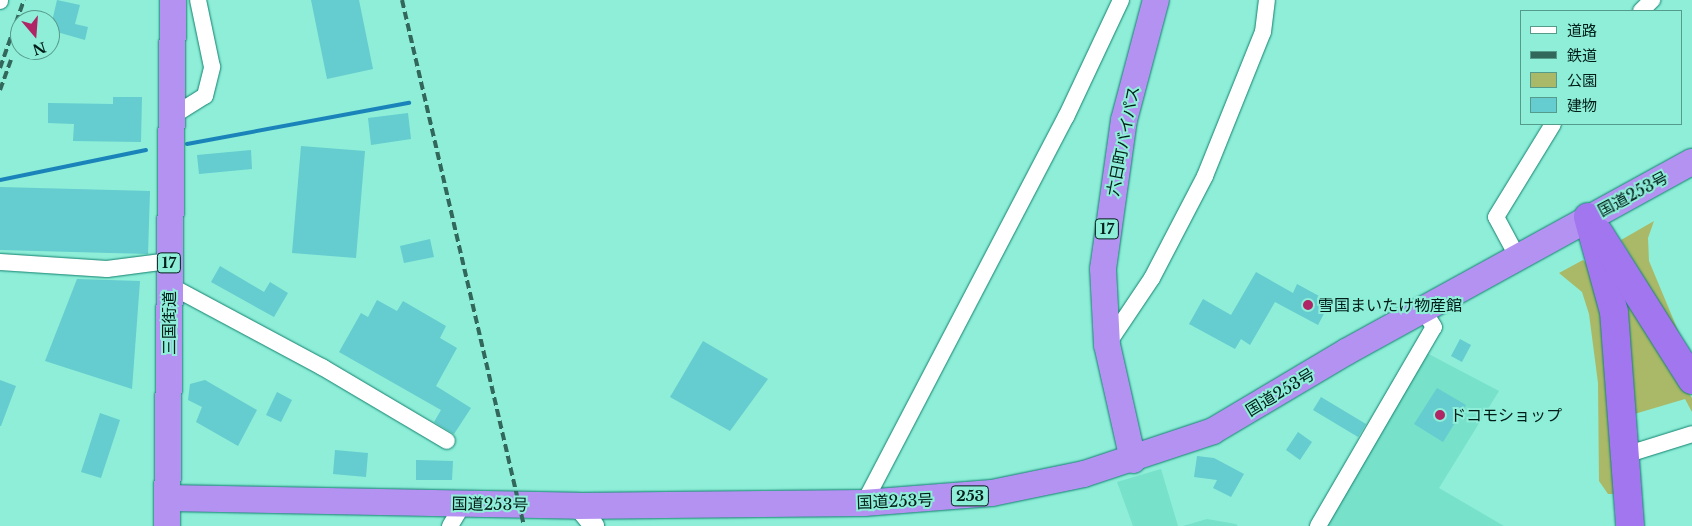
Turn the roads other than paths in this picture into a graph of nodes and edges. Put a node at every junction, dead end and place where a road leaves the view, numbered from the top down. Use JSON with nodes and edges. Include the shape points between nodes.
{"nodes":[{"id":1,"x":173,"y":0,"type":"edge"},
{"id":2,"x":198,"y":0,"type":"edge"},
{"id":3,"x":1121,"y":0,"type":"edge"},
{"id":4,"x":1156,"y":0,"type":"edge"},
{"id":5,"x":1267,"y":0,"type":"edge"},
{"id":6,"x":1652,"y":0,"type":"edge"},
{"id":7,"x":1642,"y":10,"type":"edge"},
{"id":8,"x":171,"y":117,"type":"junction"},
{"id":9,"x":1552,"y":125,"type":"edge"},
{"id":10,"x":1692,"y":162,"type":"edge"},
{"id":11,"x":1588,"y":217,"type":"junction"},
{"id":12,"x":1516,"y":256,"type":"junction"},
{"id":13,"x":0,"y":262,"type":"edge"},
{"id":14,"x":169,"y":273,"type":"junction"},
{"id":15,"x":1423,"y":310,"type":"junction"},
{"id":16,"x":1106,"y":346,"type":"junction"},
{"id":17,"x":1692,"y":380,"type":"edge"},
{"id":18,"x":1692,"y":434,"type":"edge"},
{"id":19,"x":447,"y":441,"type":"dead end"},
{"id":20,"x":1622,"y":456,"type":"junction"},
{"id":21,"x":1133,"y":460,"type":"junction"},
{"id":22,"x":168,"y":498,"type":"junction"},
{"id":23,"x":864,"y":503,"type":"junction"},
{"id":24,"x":462,"y":504,"type":"junction"},
{"id":25,"x":578,"y":506,"type":"junction"},
{"id":26,"x":167,"y":526,"type":"edge"},
{"id":27,"x":450,"y":526,"type":"edge"},
{"id":28,"x":594,"y":526,"type":"edge"},
{"id":29,"x":1318,"y":526,"type":"edge"},
{"id":30,"x":1630,"y":526,"type":"edge"}],
"edges":[{"from":1,"to":8,"type":"highway","name":"三国街道","number":"17"},
{"from":2,"to":8,"type":"street","via":[[212,68],[205,96]]},
{"from":3,"to":23,"type":"street","via":[[1062,125]]},
{"from":4,"to":16,"type":"highway","name":"六日町バイパス","number":"17","via":[[1124,120],[1112,186],[1102,269]]},
{"from":5,"to":16,"type":"street","via":[[1263,32],[1205,176],[1152,278]]},
{"from":6,"to":7,"type":"street"},
{"from":8,"to":14,"type":"highway","name":"三国街道","number":"17"},
{"from":9,"to":12,"type":"street","via":[[1496,217]]},
{"from":10,"to":11,"type":"highway","name":"国道253号","number":"253"},
{"from":11,"to":12,"type":"highway","name":"国道253号","number":"253"},
{"from":11,"to":17,"type":"highway","via":[[1616,255]]},
{"from":11,"to":20,"type":"highway","via":[[1614,312]]},
{"from":12,"to":15,"type":"highway","name":"国道253号","number":"253"},
{"from":13,"to":14,"type":"street"},
{"from":14,"to":19,"type":"street"},
{"from":14,"to":22,"type":"highway","name":"三国街道","number":"17"},
{"from":15,"to":21,"type":"highway","name":"国道253号","number":"253","via":[[1213,431]]},
{"from":15,"to":29,"type":"street","via":[[1434,327]]},
{"from":16,"to":21,"type":"highway","name":"六日町バイパス","number":"17"},
{"from":18,"to":20,"type":"street"},
{"from":20,"to":30,"type":"highway"},
{"from":21,"to":23,"type":"highway","name":"国道253号","number":"253","via":[[992,493]]},
{"from":22,"to":24,"type":"highway","name":"国道253号","number":"253"},
{"from":22,"to":26,"type":"highway","name":"三国街道","number":"17"},
{"from":23,"to":25,"type":"highway","name":"国道253号","number":"253"},
{"from":24,"to":25,"type":"highway","name":"国道253号","number":"253"},
{"from":24,"to":27,"type":"street"},
{"from":25,"to":28,"type":"street"}]}
